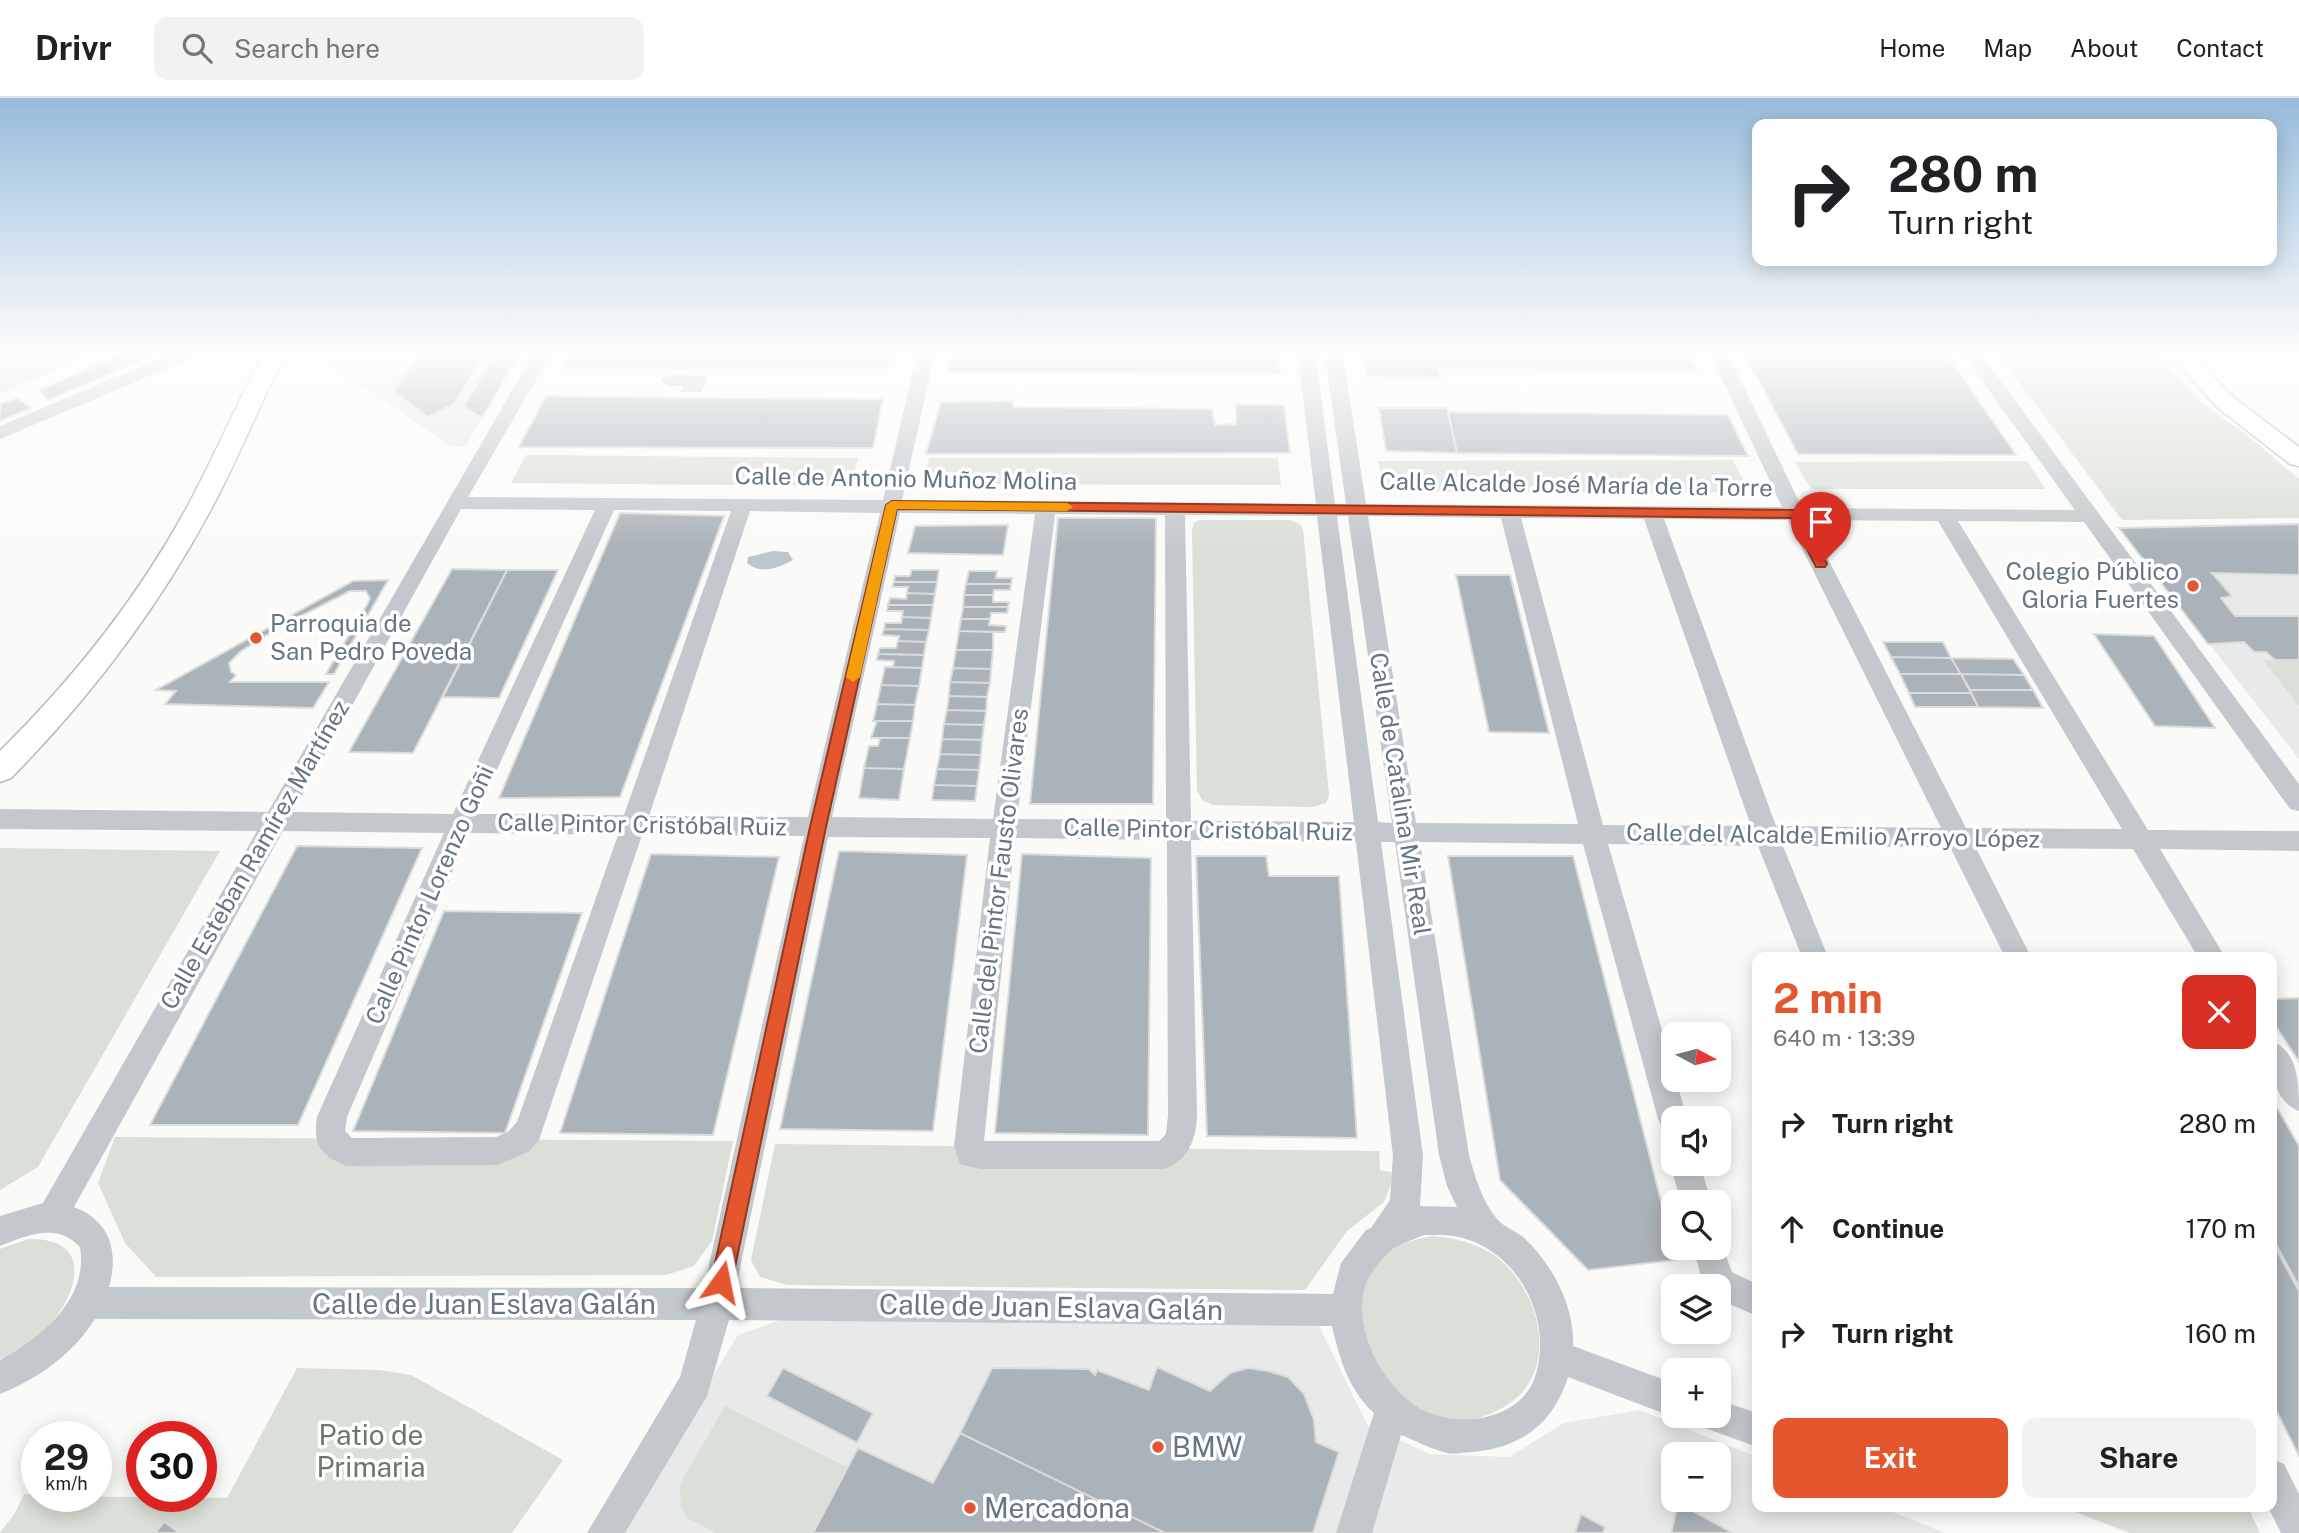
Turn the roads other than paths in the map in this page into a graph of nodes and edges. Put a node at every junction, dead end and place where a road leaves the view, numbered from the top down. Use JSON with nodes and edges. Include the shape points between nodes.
{"nodes":[{"id":1,"x":40,"y":416,"type":"edge"},
{"id":2,"x":221,"y":416,"type":"edge"},
{"id":3,"x":244,"y":416,"type":"edge"},
{"id":4,"x":505,"y":416,"type":"edge"},
{"id":5,"x":912,"y":416,"type":"edge"},
{"id":6,"x":1314,"y":416,"type":"edge"},
{"id":7,"x":1344,"y":416,"type":"edge"},
{"id":8,"x":1749,"y":416,"type":"edge"},
{"id":9,"x":2017,"y":416,"type":"edge"},
{"id":10,"x":2243,"y":416,"type":"edge"},
{"id":11,"x":2266,"y":416,"type":"edge"},
{"id":12,"x":0,"y":433,"type":"edge"},
{"id":13,"x":2299,"y":442,"type":"edge"},
{"id":14,"x":2299,"y":459,"type":"edge"},
{"id":15,"x":454,"y":503,"type":"junction"},
{"id":16,"x":608,"y":503,"type":"junction"},
{"id":17,"x":743,"y":504,"type":"junction"},
{"id":18,"x":892,"y":505,"type":"junction"},
{"id":19,"x":1046,"y":507,"type":"junction"},
{"id":20,"x":1175,"y":508,"type":"junction"},
{"id":21,"x":1326,"y":509,"type":"junction"},
{"id":22,"x":1358,"y":510,"type":"junction"},
{"id":23,"x":1509,"y":511,"type":"junction"},
{"id":24,"x":1652,"y":512,"type":"junction"},
{"id":25,"x":1796,"y":514,"type":"junction"},
{"id":26,"x":1944,"y":515,"type":"junction"},
{"id":27,"x":2089,"y":516,"type":"junction"},
{"id":28,"x":0,"y":742,"type":"edge"},
{"id":29,"x":0,"y":770,"type":"edge"},
{"id":30,"x":2299,"y":802,"type":"edge"},
{"id":31,"x":0,"y":819,"type":"edge"},
{"id":32,"x":275,"y":822,"type":"junction"},
{"id":33,"x":461,"y":823,"type":"junction"},
{"id":34,"x":635,"y":825,"type":"junction"},
{"id":35,"x":818,"y":827,"type":"junction"},
{"id":36,"x":1004,"y":828,"type":"junction"},
{"id":37,"x":1179,"y":830,"type":"junction"},
{"id":38,"x":1367,"y":832,"type":"junction"},
{"id":39,"x":1406,"y":832,"type":"junction"},
{"id":40,"x":1593,"y":834,"type":"junction"},
{"id":41,"x":1767,"y":836,"type":"junction"},
{"id":42,"x":1960,"y":837,"type":"junction"},
{"id":43,"x":2140,"y":839,"type":"junction"},
{"id":44,"x":2299,"y":841,"type":"edge"},
{"id":45,"x":1813,"y":952,"type":"edge"},
{"id":46,"x":2016,"y":952,"type":"edge"},
{"id":47,"x":2209,"y":952,"type":"edge"},
{"id":48,"x":2277,"y":1062,"type":"edge"},
{"id":49,"x":2299,"y":1098,"type":"edge"},
{"id":50,"x":1669,"y":1106,"type":"edge"},
{"id":51,"x":52,"y":1217,"type":"junction"},
{"id":52,"x":0,"y":1231,"type":"edge"},
{"id":53,"x":1487,"y":1232,"type":"junction"},
{"id":54,"x":1384,"y":1235,"type":"junction"},
{"id":55,"x":1712,"y":1260,"type":"edge"},
{"id":56,"x":1752,"y":1298,"type":"edge"},
{"id":57,"x":86,"y":1304,"type":"junction"},
{"id":58,"x":716,"y":1304,"type":"junction"},
{"id":59,"x":1345,"y":1310,"type":"junction"},
{"id":60,"x":1558,"y":1357,"type":"junction"},
{"id":61,"x":0,"y":1377,"type":"edge"},
{"id":62,"x":1661,"y":1396,"type":"edge"},
{"id":63,"x":1392,"y":1409,"type":"junction"},
{"id":64,"x":1731,"y":1421,"type":"edge"},
{"id":65,"x":1752,"y":1428,"type":"edge"},
{"id":66,"x":2277,"y":1487,"type":"edge"},
{"id":67,"x":614,"y":1530,"type":"edge"},
{"id":68,"x":1354,"y":1533,"type":"edge"},
{"id":69,"x":2299,"y":1533,"type":"edge"}],
"edges":[{"from":1,"to":12,"type":"street"},
{"from":2,"to":28,"type":"main road","via":[[174,514],[131,584],[66,673]]},
{"from":3,"to":29,"type":"main road","via":[[154,583],[88,674]]},
{"from":4,"to":15,"type":"street","name":"Calle Esteban Ramírez Martínez"},
{"from":5,"to":18,"type":"street"},
{"from":6,"to":21,"type":"street","name":"Calle de Catalina Mir Real"},
{"from":7,"to":22,"type":"street","name":"Calle de Catalina Mir Real"},
{"from":8,"to":25,"type":"street"},
{"from":9,"to":27,"type":"street"},
{"from":10,"to":14,"type":"main road"},
{"from":11,"to":13,"type":"main road"},
{"from":15,"to":16,"type":"street","name":"Calle de Antonio Muñoz Molina"},
{"from":15,"to":32,"type":"street","name":"Calle Esteban Ramírez Martínez"},
{"from":16,"to":17,"type":"street","name":"Calle de Antonio Muñoz Molina"},
{"from":16,"to":33,"type":"street","name":"Calle Pintor Lorenzo Goñi"},
{"from":17,"to":18,"type":"street","name":"Calle de Antonio Muñoz Molina"},
{"from":17,"to":34,"type":"street"},
{"from":18,"to":19,"type":"street","name":"Calle de Antonio Muñoz Molina"},
{"from":18,"to":35,"type":"street"},
{"from":19,"to":20,"type":"street","name":"Calle de Antonio Muñoz Molina"},
{"from":19,"to":36,"type":"street","name":"Calle del Pintor Fausto Olivares"},
{"from":20,"to":21,"type":"street","name":"Calle de Antonio Muñoz Molina"},
{"from":20,"to":37,"type":"street"},
{"from":21,"to":22,"type":"street","name":"Calle de Antonio Muñoz Molina"},
{"from":21,"to":38,"type":"street","name":"Calle de Catalina Mir Real"},
{"from":22,"to":23,"type":"street","name":"Calle Alcalde José María de la Torre"},
{"from":22,"to":39,"type":"street","name":"Calle de Catalina Mir Real"},
{"from":23,"to":24,"type":"street","name":"Calle Alcalde José María de la Torre"},
{"from":23,"to":40,"type":"street"},
{"from":24,"to":25,"type":"street","name":"Calle Alcalde José María de la Torre"},
{"from":24,"to":41,"type":"street"},
{"from":25,"to":26,"type":"street","name":"Calle Alcalde José María de la Torre"},
{"from":25,"to":42,"type":"street"},
{"from":26,"to":27,"type":"street","name":"Calle Alcalde José María de la Torre"},
{"from":26,"to":43,"type":"street"},
{"from":27,"to":30,"type":"street"},
{"from":31,"to":32,"type":"street","name":"Calle Pintor Cristóbal Ruiz"},
{"from":32,"to":33,"type":"street","name":"Calle Pintor Cristóbal Ruiz"},
{"from":32,"to":51,"type":"street","name":"Calle Esteban Ramírez Martínez"},
{"from":33,"to":34,"type":"street","name":"Calle Pintor Cristóbal Ruiz"},
{"from":33,"to":34,"type":"street","name":"Calle Pintor Lorenzo Goñi","via":[[332,1117],[329,1137],[347,1152],[497,1151],[518,1142],[535,1116]]},
{"from":34,"to":35,"type":"street","name":"Calle Pintor Cristóbal Ruiz"},
{"from":35,"to":36,"type":"street","name":"Calle Pintor Cristóbal Ruiz"},
{"from":35,"to":58,"type":"street"},
{"from":36,"to":37,"type":"street","name":"Calle Pintor Cristóbal Ruiz"},
{"from":36,"to":37,"type":"street","name":"Calle del Pintor Fausto Olivares","via":[[969,1146],[971,1154],[980,1155],[1164,1155],[1174,1149],[1179,1140],[1182,1087]]},
{"from":37,"to":38,"type":"street","name":"Calle Pintor Cristóbal Ruiz"},
{"from":38,"to":39,"type":"street","name":"Calle del Alcalde Emilio Arroyo López"},
{"from":38,"to":54,"type":"street","name":"Calle de Catalina Mir Real","via":[[1408,1156],[1405,1205]]},
{"from":39,"to":40,"type":"street","name":"Calle del Alcalde Emilio Arroyo López"},
{"from":39,"to":53,"type":"street","name":"Calle de Catalina Mir Real","via":[[1454,1155],[1462,1185]]},
{"from":40,"to":41,"type":"street","name":"Calle del Alcalde Emilio Arroyo López"},
{"from":40,"to":50,"type":"street"},
{"from":41,"to":42,"type":"street","name":"Calle del Alcalde Emilio Arroyo López"},
{"from":41,"to":45,"type":"street"},
{"from":42,"to":43,"type":"street","name":"Calle del Alcalde Emilio Arroyo López"},
{"from":42,"to":46,"type":"street"},
{"from":43,"to":44,"type":"street","name":"Calle del Alcalde Emilio Arroyo López"},
{"from":43,"to":47,"type":"street"},
{"from":48,"to":49,"type":"street"},
{"from":51,"to":52,"type":"street"},
{"from":51,"to":57,"type":"street","via":[[75,1222],[91,1234],[99,1252],[97,1277]]},
{"from":53,"to":54,"type":"street","via":[[1466,1224],[1422,1220]]},
{"from":53,"to":60,"type":"street","via":[[1527,1263],[1542,1284],[1558,1332]]},
{"from":54,"to":59,"type":"street","via":[[1356,1266]]},
{"from":55,"to":56,"type":"street","via":[[1719,1283]]},
{"from":57,"to":58,"type":"street","name":"Calle de Juan Eslava Galán"},
{"from":57,"to":61,"type":"street","via":[[43,1352]]},
{"from":58,"to":59,"type":"street","name":"Calle de Juan Eslava Galán"},
{"from":58,"to":67,"type":"street","via":[[695,1384]]},
{"from":59,"to":63,"type":"street","via":[[1357,1363]]},
{"from":60,"to":62,"type":"street"},
{"from":60,"to":63,"type":"street","via":[[1535,1408],[1506,1430],[1468,1438],[1448,1436],[1410,1422]]},
{"from":63,"to":68,"type":"street"},
{"from":64,"to":65,"type":"street"},
{"from":66,"to":69,"type":"street"}]}
